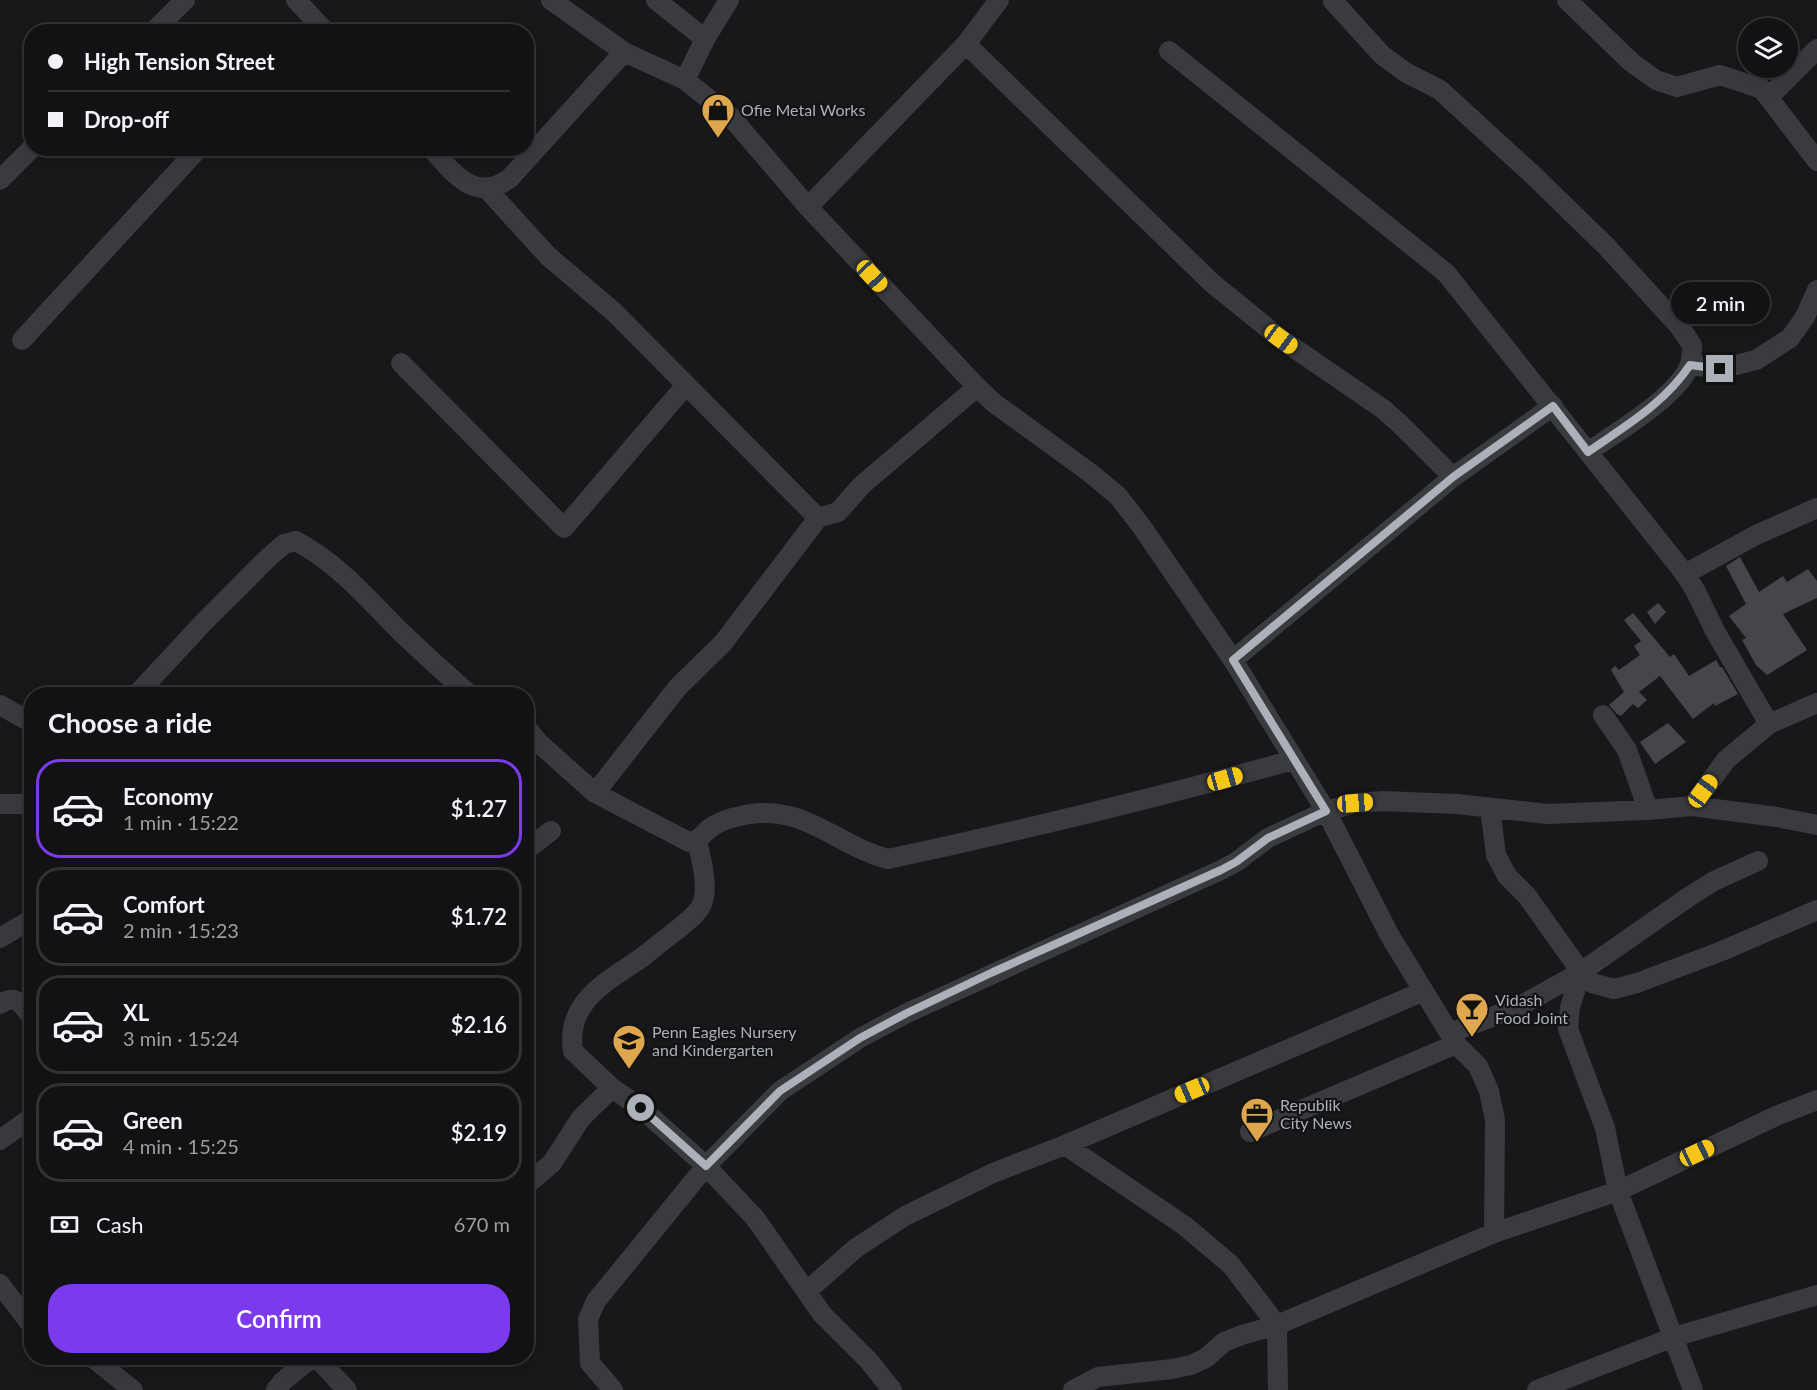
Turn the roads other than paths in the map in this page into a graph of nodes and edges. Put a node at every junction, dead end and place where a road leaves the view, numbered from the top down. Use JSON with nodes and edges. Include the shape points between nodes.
{"nodes":[{"id":1,"x":185,"y":0,"type":"edge"},
{"id":2,"x":297,"y":0,"type":"edge"},
{"id":3,"x":551,"y":0,"type":"edge"},
{"id":4,"x":656,"y":0,"type":"edge"},
{"id":5,"x":729,"y":0,"type":"edge"},
{"id":6,"x":999,"y":0,"type":"edge"},
{"id":7,"x":1567,"y":0,"type":"edge"},
{"id":8,"x":1333,"y":1,"type":"edge"},
{"id":9,"x":161,"y":24,"type":"edge"},
{"id":10,"x":312,"y":24,"type":"edge"},
{"id":11,"x":705,"y":39,"type":"junction"},
{"id":12,"x":966,"y":44,"type":"junction"},
{"id":13,"x":1817,"y":49,"type":"edge"},
{"id":14,"x":1169,"y":51,"type":"dead end"},
{"id":15,"x":624,"y":52,"type":"junction"},
{"id":16,"x":685,"y":80,"type":"junction"},
{"id":17,"x":1769,"y":97,"type":"junction"},
{"id":18,"x":534,"y":151,"type":"edge"},
{"id":19,"x":24,"y":156,"type":"edge"},
{"id":20,"x":192,"y":156,"type":"edge"},
{"id":21,"x":438,"y":156,"type":"edge"},
{"id":22,"x":530,"y":156,"type":"edge"},
{"id":23,"x":1817,"y":161,"type":"edge"},
{"id":24,"x":0,"y":180,"type":"edge"},
{"id":25,"x":486,"y":188,"type":"junction"},
{"id":26,"x":808,"y":207,"type":"junction"},
{"id":27,"x":1816,"y":292,"type":"edge"},
{"id":28,"x":22,"y":340,"type":"dead end"},
{"id":29,"x":401,"y":363,"type":"dead end"},
{"id":30,"x":1690,"y":365,"type":"junction"},
{"id":31,"x":686,"y":385,"type":"junction"},
{"id":32,"x":977,"y":387,"type":"junction"},
{"id":33,"x":1553,"y":406,"type":"junction"},
{"id":34,"x":1588,"y":452,"type":"junction"},
{"id":35,"x":1453,"y":477,"type":"junction"},
{"id":36,"x":1817,"y":508,"type":"edge"},
{"id":37,"x":818,"y":518,"type":"junction"},
{"id":38,"x":1685,"y":574,"type":"junction"},
{"id":39,"x":1233,"y":660,"type":"junction"},
{"id":40,"x":144,"y":687,"type":"edge"},
{"id":41,"x":461,"y":687,"type":"edge"},
{"id":42,"x":1817,"y":703,"type":"edge"},
{"id":43,"x":0,"y":705,"type":"edge"},
{"id":44,"x":1604,"y":715,"type":"dead end"},
{"id":45,"x":24,"y":718,"type":"edge"},
{"id":46,"x":1769,"y":724,"type":"junction"},
{"id":47,"x":534,"y":737,"type":"edge"},
{"id":48,"x":1293,"y":760,"type":"junction"},
{"id":49,"x":595,"y":793,"type":"junction"},
{"id":50,"x":0,"y":804,"type":"edge"},
{"id":51,"x":24,"y":804,"type":"edge"},
{"id":52,"x":1692,"y":806,"type":"junction"},
{"id":53,"x":1490,"y":808,"type":"junction"},
{"id":54,"x":1648,"y":810,"type":"junction"},
{"id":55,"x":1326,"y":811,"type":"junction"},
{"id":56,"x":1817,"y":825,"type":"edge"},
{"id":57,"x":551,"y":831,"type":"dead end"},
{"id":58,"x":697,"y":841,"type":"junction"},
{"id":59,"x":534,"y":844,"type":"edge"},
{"id":60,"x":1758,"y":861,"type":"dead end"},
{"id":61,"x":1817,"y":910,"type":"edge"},
{"id":62,"x":24,"y":924,"type":"edge"},
{"id":63,"x":0,"y":938,"type":"edge"},
{"id":64,"x":1581,"y":972,"type":"junction"},
{"id":65,"x":1424,"y":991,"type":"junction"},
{"id":66,"x":0,"y":1004,"type":"edge"},
{"id":67,"x":24,"y":1006,"type":"edge"},
{"id":68,"x":1453,"y":1039,"type":"junction"},
{"id":69,"x":612,"y":1088,"type":"junction"},
{"id":70,"x":1817,"y":1100,"type":"edge"},
{"id":71,"x":24,"y":1123,"type":"edge"},
{"id":72,"x":1250,"y":1132,"type":"dead end"},
{"id":73,"x":0,"y":1140,"type":"edge"},
{"id":74,"x":1065,"y":1145,"type":"junction"},
{"id":75,"x":706,"y":1166,"type":"junction"},
{"id":76,"x":534,"y":1178,"type":"edge"},
{"id":77,"x":1618,"y":1191,"type":"junction"},
{"id":78,"x":1494,"y":1233,"type":"junction"},
{"id":79,"x":0,"y":1284,"type":"edge"},
{"id":80,"x":807,"y":1291,"type":"junction"},
{"id":81,"x":1817,"y":1295,"type":"edge"},
{"id":82,"x":24,"y":1316,"type":"edge"},
{"id":83,"x":1277,"y":1325,"type":"junction"},
{"id":84,"x":1674,"y":1337,"type":"junction"},
{"id":85,"x":102,"y":1365,"type":"edge"},
{"id":86,"x":303,"y":1365,"type":"edge"},
{"id":87,"x":324,"y":1365,"type":"edge"},
{"id":88,"x":1083,"y":1388,"type":"edge"},
{"id":89,"x":133,"y":1390,"type":"edge"},
{"id":90,"x":276,"y":1390,"type":"edge"},
{"id":91,"x":347,"y":1390,"type":"edge"},
{"id":92,"x":613,"y":1390,"type":"edge"},
{"id":93,"x":892,"y":1390,"type":"edge"},
{"id":94,"x":1278,"y":1390,"type":"edge"},
{"id":95,"x":1537,"y":1390,"type":"edge"},
{"id":96,"x":1693,"y":1390,"type":"edge"}],
"edges":[{"from":1,"to":9,"type":"street"},
{"from":2,"to":10,"type":"street"},
{"from":3,"to":15,"type":"street"},
{"from":4,"to":11,"type":"street"},
{"from":5,"to":11,"type":"street"},
{"from":6,"to":12,"type":"street"},
{"from":7,"to":17,"type":"street","via":[[1631,63],[1656,80],[1677,87],[1720,75],[1762,89]]},
{"from":8,"to":30,"type":"street","via":[[1382,55],[1453,100],[1606,246],[1679,326],[1692,345]]},
{"from":11,"to":16,"type":"street"},
{"from":12,"to":26,"type":"street"},
{"from":12,"to":35,"type":"street","via":[[1212,283],[1281,339],[1383,409]]},
{"from":13,"to":17,"type":"street"},
{"from":14,"to":33,"type":"street","via":[[1446,273]]},
{"from":15,"to":16,"type":"street"},
{"from":15,"to":18,"type":"street"},
{"from":16,"to":26,"type":"street","via":[[731,117]]},
{"from":17,"to":23,"type":"street"},
{"from":19,"to":24,"type":"street"},
{"from":20,"to":28,"type":"street"},
{"from":21,"to":25,"type":"street","via":[[456,176]]},
{"from":22,"to":25,"type":"street","via":[[510,178],[499,186]]},
{"from":25,"to":31,"type":"street","via":[[548,256],[614,312]]},
{"from":26,"to":32,"type":"street"},
{"from":27,"to":30,"type":"street","via":[[1790,338],[1756,360],[1720,369]]},
{"from":29,"to":31,"type":"street","via":[[564,528]]},
{"from":30,"to":34,"type":"street","via":[[1677,384],[1647,411]]},
{"from":31,"to":37,"type":"street"},
{"from":32,"to":37,"type":"street","via":[[862,485],[838,512]]},
{"from":32,"to":39,"type":"street","via":[[1118,496]]},
{"from":33,"to":34,"type":"street"},
{"from":33,"to":35,"type":"street"},
{"from":34,"to":38,"type":"street"},
{"from":35,"to":39,"type":"street"},
{"from":36,"to":38,"type":"street","via":[[1756,535]]},
{"from":37,"to":49,"type":"street","via":[[723,643],[678,687]]},
{"from":38,"to":46,"type":"street"},
{"from":39,"to":48,"type":"street"},
{"from":40,"to":41,"type":"street","via":[[269,557],[284,544],[296,541],[348,576]]},
{"from":42,"to":46,"type":"street"},
{"from":43,"to":45,"type":"street"},
{"from":44,"to":54,"type":"street","via":[[1627,750]]},
{"from":46,"to":52,"type":"street","via":[[1725,760]]},
{"from":47,"to":49,"type":"street"},
{"from":48,"to":55,"type":"street"},
{"from":48,"to":58,"type":"street","via":[[1180,792],[888,859],[789,814],[770,812],[717,823]]},
{"from":49,"to":58,"type":"street","via":[[689,842]]},
{"from":50,"to":51,"type":"street"},
{"from":52,"to":54,"type":"street"},
{"from":52,"to":56,"type":"street"},
{"from":53,"to":54,"type":"street","via":[[1548,814]]},
{"from":53,"to":55,"type":"street","via":[[1383,801]]},
{"from":53,"to":64,"type":"street","via":[[1496,855],[1507,876],[1527,896]]},
{"from":55,"to":65,"type":"street","via":[[1390,936]]},
{"from":55,"to":75,"type":"street","via":[[1268,838],[1221,870],[982,977],[860,1038],[780,1091]]},
{"from":57,"to":59,"type":"street"},
{"from":58,"to":69,"type":"street","via":[[705,880],[702,904],[689,921],[603,982],[583,1004],[572,1027],[573,1051]]},
{"from":60,"to":64,"type":"street","via":[[1690,896]]},
{"from":61,"to":64,"type":"street","via":[[1722,951],[1614,989],[1592,983]]},
{"from":62,"to":63,"type":"street"},
{"from":64,"to":68,"type":"street"},
{"from":64,"to":77,"type":"street","via":[[1568,1029],[1605,1128]]},
{"from":65,"to":68,"type":"street"},
{"from":65,"to":74,"type":"street"},
{"from":66,"to":67,"type":"street","via":[[14,999]]},
{"from":68,"to":72,"type":"street"},
{"from":68,"to":78,"type":"street","via":[[1478,1066],[1489,1091],[1495,1120]]},
{"from":69,"to":75,"type":"street","via":[[641,1108]]},
{"from":69,"to":76,"type":"street","via":[[581,1118],[552,1163]]},
{"from":70,"to":77,"type":"street"},
{"from":71,"to":73,"type":"street"},
{"from":74,"to":80,"type":"street","via":[[993,1173],[905,1216],[856,1248]]},
{"from":74,"to":83,"type":"street","via":[[1209,1245],[1231,1265]]},
{"from":75,"to":80,"type":"street","via":[[755,1218]]},
{"from":75,"to":92,"type":"street","via":[[596,1301],[588,1319],[590,1363]]},
{"from":77,"to":78,"type":"street"},
{"from":77,"to":84,"type":"street"},
{"from":78,"to":83,"type":"street"},
{"from":79,"to":82,"type":"street"},
{"from":80,"to":93,"type":"street","via":[[822,1314]]},
{"from":81,"to":84,"type":"street"},
{"from":83,"to":88,"type":"street","via":[[1224,1342],[1191,1365],[1098,1377]]},
{"from":83,"to":94,"type":"street"},
{"from":84,"to":95,"type":"street"},
{"from":84,"to":96,"type":"street"},
{"from":85,"to":89,"type":"street"},
{"from":86,"to":90,"type":"street"},
{"from":87,"to":91,"type":"street"}]}
